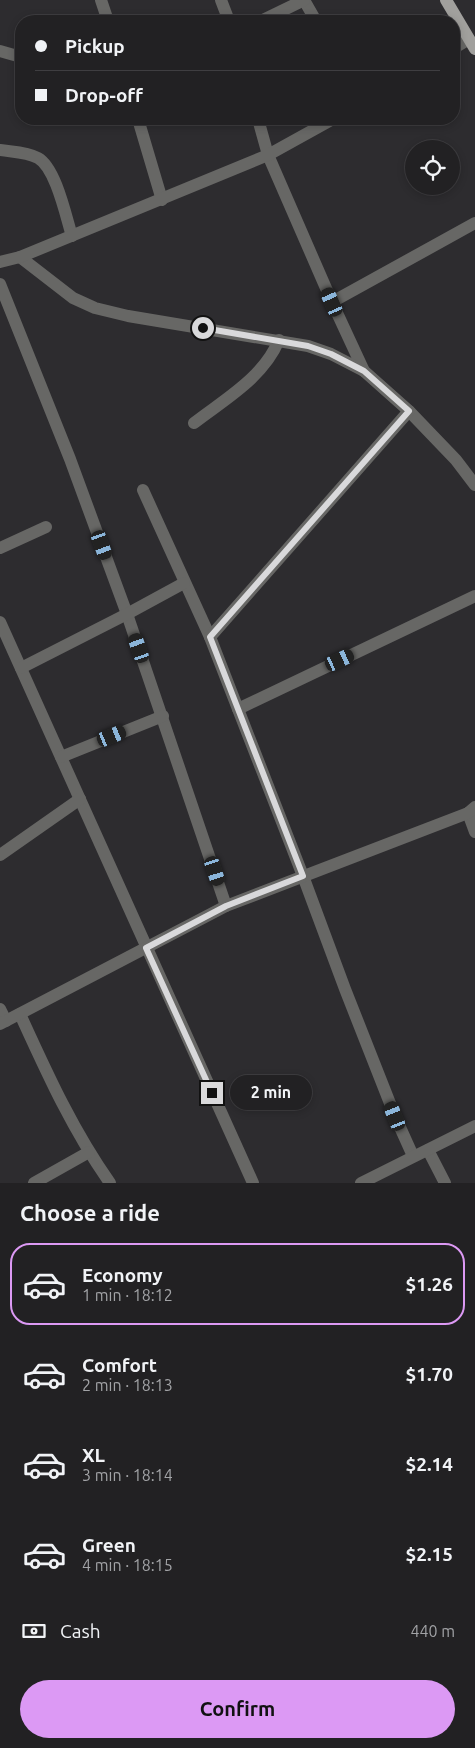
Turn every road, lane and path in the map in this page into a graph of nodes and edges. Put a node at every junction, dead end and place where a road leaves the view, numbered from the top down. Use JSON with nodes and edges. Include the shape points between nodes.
{"nodes":[{"id":1,"x":101,"y":0,"type":"edge"},
{"id":2,"x":221,"y":0,"type":"edge"},
{"id":3,"x":304,"y":0,"type":"edge"},
{"id":4,"x":446,"y":0,"type":"edge"},
{"id":5,"x":106,"y":15,"type":"edge"},
{"id":6,"x":227,"y":15,"type":"edge"},
{"id":7,"x":273,"y":15,"type":"edge"},
{"id":8,"x":313,"y":15,"type":"edge"},
{"id":9,"x":455,"y":15,"type":"edge"},
{"id":10,"x":460,"y":24,"type":"edge"},
{"id":11,"x":472,"y":44,"type":"edge"},
{"id":12,"x":0,"y":51,"type":"edge"},
{"id":13,"x":15,"y":55,"type":"edge"},
{"id":14,"x":140,"y":125,"type":"edge"},
{"id":15,"x":260,"y":125,"type":"edge"},
{"id":16,"x":322,"y":125,"type":"edge"},
{"id":17,"x":0,"y":150,"type":"edge"},
{"id":18,"x":268,"y":155,"type":"junction"},
{"id":19,"x":162,"y":200,"type":"junction"},
{"id":20,"x":475,"y":223,"type":"edge"},
{"id":21,"x":72,"y":236,"type":"junction"},
{"id":22,"x":20,"y":257,"type":"junction"},
{"id":23,"x":0,"y":262,"type":"edge"},
{"id":24,"x":0,"y":284,"type":"edge"},
{"id":25,"x":332,"y":302,"type":"junction"},
{"id":26,"x":279,"y":340,"type":"junction"},
{"id":27,"x":364,"y":371,"type":"junction"},
{"id":28,"x":409,"y":411,"type":"junction"},
{"id":29,"x":194,"y":423,"type":"dead end"},
{"id":30,"x":475,"y":485,"type":"edge"},
{"id":31,"x":143,"y":490,"type":"dead end"},
{"id":32,"x":46,"y":527,"type":"dead end"},
{"id":33,"x":0,"y":548,"type":"edge"},
{"id":34,"x":184,"y":583,"type":"junction"},
{"id":35,"x":475,"y":596,"type":"edge"},
{"id":36,"x":127,"y":614,"type":"junction"},
{"id":37,"x":0,"y":622,"type":"edge"},
{"id":38,"x":210,"y":637,"type":"junction"},
{"id":39,"x":20,"y":668,"type":"junction"},
{"id":40,"x":238,"y":709,"type":"junction"},
{"id":41,"x":162,"y":716,"type":"junction"},
{"id":42,"x":61,"y":757,"type":"junction"},
{"id":43,"x":80,"y":799,"type":"junction"},
{"id":44,"x":471,"y":810,"type":"edge"},
{"id":45,"x":475,"y":832,"type":"edge"},
{"id":46,"x":0,"y":854,"type":"edge"},
{"id":47,"x":303,"y":876,"type":"junction"},
{"id":48,"x":226,"y":906,"type":"junction"},
{"id":49,"x":146,"y":948,"type":"junction"},
{"id":50,"x":20,"y":1014,"type":"junction"},
{"id":51,"x":2,"y":1018,"type":"edge"},
{"id":52,"x":475,"y":1126,"type":"edge"},
{"id":53,"x":428,"y":1150,"type":"junction"},
{"id":54,"x":89,"y":1152,"type":"junction"},
{"id":55,"x":413,"y":1156,"type":"junction"},
{"id":56,"x":34,"y":1183,"type":"edge"},
{"id":57,"x":110,"y":1183,"type":"edge"},
{"id":58,"x":253,"y":1183,"type":"edge"},
{"id":59,"x":361,"y":1183,"type":"edge"},
{"id":60,"x":445,"y":1183,"type":"edge"}],
"edges":[{"from":1,"to":5,"type":"street"},
{"from":2,"to":6,"type":"street"},
{"from":3,"to":7,"type":"street"},
{"from":3,"to":8,"type":"street"},
{"from":4,"to":9,"type":"main road"},
{"from":10,"to":11,"type":"main road"},
{"from":12,"to":13,"type":"street"},
{"from":14,"to":19,"type":"street"},
{"from":15,"to":18,"type":"street"},
{"from":16,"to":18,"type":"street"},
{"from":17,"to":21,"type":"street","via":[[31,155],[48,166]]},
{"from":18,"to":19,"type":"street"},
{"from":18,"to":25,"type":"street"},
{"from":19,"to":21,"type":"street"},
{"from":20,"to":25,"type":"street"},
{"from":21,"to":22,"type":"street"},
{"from":22,"to":23,"type":"street"},
{"from":22,"to":26,"type":"street","via":[[73,298],[96,308]]},
{"from":24,"to":36,"type":"street"},
{"from":25,"to":27,"type":"street"},
{"from":26,"to":27,"type":"street","via":[[331,354]]},
{"from":26,"to":29,"type":"street","via":[[260,371]]},
{"from":27,"to":28,"type":"street"},
{"from":28,"to":30,"type":"street"},
{"from":28,"to":38,"type":"street"},
{"from":31,"to":34,"type":"street"},
{"from":32,"to":33,"type":"street"},
{"from":34,"to":36,"type":"street"},
{"from":34,"to":38,"type":"street"},
{"from":35,"to":40,"type":"street"},
{"from":36,"to":39,"type":"street"},
{"from":36,"to":41,"type":"street"},
{"from":37,"to":39,"type":"street"},
{"from":38,"to":40,"type":"street"},
{"from":39,"to":42,"type":"street"},
{"from":40,"to":47,"type":"street"},
{"from":41,"to":42,"type":"street"},
{"from":41,"to":48,"type":"street"},
{"from":42,"to":43,"type":"street"},
{"from":43,"to":46,"type":"street"},
{"from":43,"to":49,"type":"street"},
{"from":44,"to":45,"type":"street"},
{"from":44,"to":47,"type":"street"},
{"from":47,"to":48,"type":"street"},
{"from":47,"to":55,"type":"street","via":[[344,988]]},
{"from":48,"to":49,"type":"street"},
{"from":49,"to":50,"type":"street"},
{"from":49,"to":58,"type":"street"},
{"from":50,"to":51,"type":"street"},
{"from":50,"to":54,"type":"street","via":[[59,1098]]},
{"from":52,"to":53,"type":"street"},
{"from":53,"to":55,"type":"street"},
{"from":53,"to":60,"type":"street"},
{"from":54,"to":56,"type":"street"},
{"from":54,"to":57,"type":"street"},
{"from":55,"to":59,"type":"street"}]}
